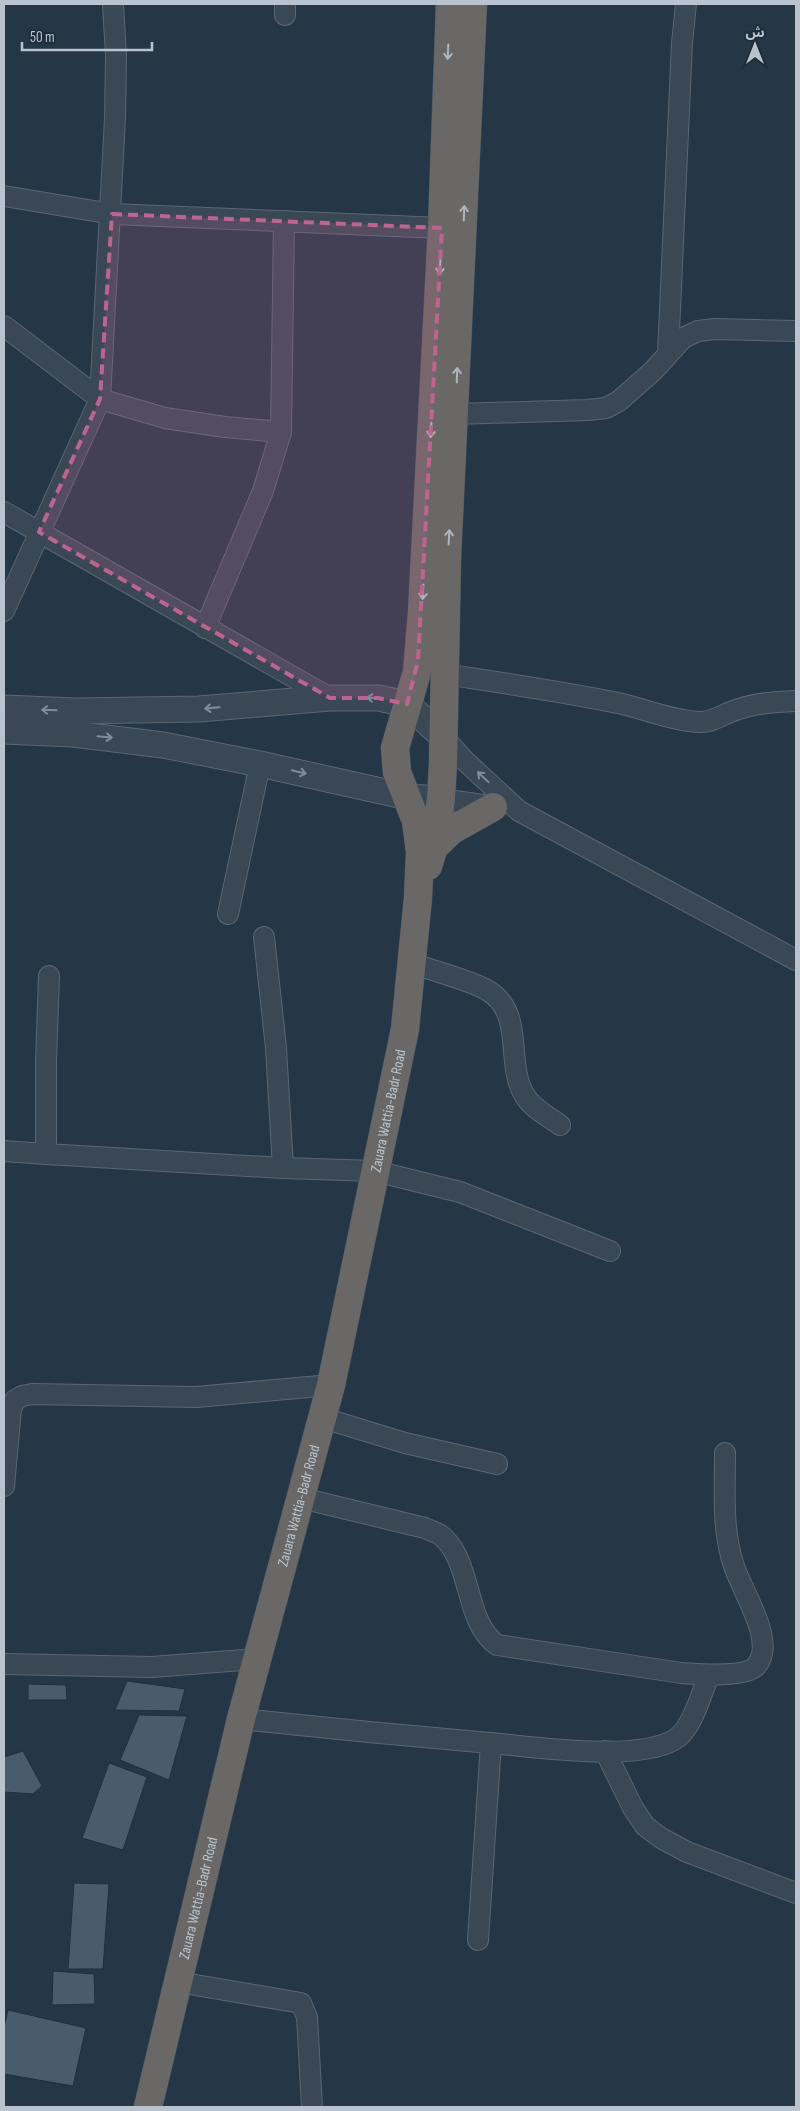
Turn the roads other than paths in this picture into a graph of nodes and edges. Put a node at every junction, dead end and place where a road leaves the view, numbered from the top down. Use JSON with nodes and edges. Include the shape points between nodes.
{"nodes":[{"id":1,"x":113,"y":4,"type":"edge"},
{"id":2,"x":450,"y":4,"type":"edge"},
{"id":3,"x":473,"y":4,"type":"edge"},
{"id":4,"x":686,"y":4,"type":"edge"},
{"id":5,"x":4,"y":196,"type":"edge"},
{"id":6,"x":112,"y":214,"type":"junction"},
{"id":7,"x":284,"y":221,"type":"junction"},
{"id":8,"x":442,"y":228,"type":"junction"},
{"id":9,"x":4,"y":326,"type":"edge"},
{"id":10,"x":796,"y":331,"type":"edge"},
{"id":11,"x":668,"y":353,"type":"junction"},
{"id":12,"x":100,"y":399,"type":"junction"},
{"id":13,"x":456,"y":414,"type":"junction"},
{"id":14,"x":281,"y":432,"type":"junction"},
{"id":15,"x":4,"y":512,"type":"edge"},
{"id":16,"x":38,"y":532,"type":"junction"},
{"id":17,"x":4,"y":612,"type":"edge"},
{"id":18,"x":205,"y":628,"type":"junction"},
{"id":19,"x":444,"y":674,"type":"junction"},
{"id":20,"x":330,"y":698,"type":"junction"},
{"id":21,"x":796,"y":702,"type":"edge"},
{"id":22,"x":407,"y":704,"type":"junction"},
{"id":23,"x":4,"y":708,"type":"edge"},
{"id":24,"x":4,"y":731,"type":"edge"},
{"id":25,"x":444,"y":738,"type":"junction"},
{"id":26,"x":260,"y":764,"type":"junction"},
{"id":27,"x":408,"y":796,"type":"junction"},
{"id":28,"x":441,"y":799,"type":"junction"},
{"id":29,"x":506,"y":809,"type":"junction"},
{"id":30,"x":434,"y":848,"type":"junction"},
{"id":31,"x":418,"y":898,"type":"junction"},
{"id":32,"x":228,"y":914,"type":"dead end"},
{"id":33,"x":264,"y":937,"type":"dead end"},
{"id":34,"x":796,"y":960,"type":"edge"},
{"id":35,"x":412,"y":964,"type":"junction"},
{"id":36,"x":49,"y":976,"type":"dead end"},
{"id":37,"x":560,"y":1125,"type":"dead end"},
{"id":38,"x":4,"y":1151,"type":"edge"},
{"id":39,"x":46,"y":1154,"type":"junction"},
{"id":40,"x":283,"y":1168,"type":"junction"},
{"id":41,"x":375,"y":1171,"type":"junction"},
{"id":42,"x":610,"y":1251,"type":"dead end"},
{"id":43,"x":331,"y":1386,"type":"junction"},
{"id":44,"x":323,"y":1418,"type":"junction"},
{"id":45,"x":725,"y":1453,"type":"dead end"},
{"id":46,"x":497,"y":1464,"type":"dead end"},
{"id":47,"x":4,"y":1486,"type":"edge"},
{"id":48,"x":301,"y":1498,"type":"junction"},
{"id":49,"x":257,"y":1658,"type":"junction"},
{"id":50,"x":4,"y":1664,"type":"edge"},
{"id":51,"x":709,"y":1675,"type":"junction"},
{"id":52,"x":241,"y":1719,"type":"junction"},
{"id":53,"x":492,"y":1743,"type":"junction"},
{"id":54,"x":605,"y":1751,"type":"junction"},
{"id":55,"x":796,"y":1893,"type":"edge"},
{"id":56,"x":478,"y":1940,"type":"dead end"},
{"id":57,"x":178,"y":1982,"type":"junction"},
{"id":58,"x":148,"y":2107,"type":"edge"},
{"id":59,"x":312,"y":2107,"type":"edge"}],
"edges":[{"from":1,"to":6,"type":"street","via":[[116,65]]},
{"from":2,"to":8,"type":"highway","one_way":true},
{"from":13,"to":3,"type":"highway","one_way":true},
{"from":4,"to":11,"type":"street"},
{"from":5,"to":6,"type":"street"},
{"from":6,"to":7,"type":"street"},
{"from":6,"to":12,"type":"street"},
{"from":7,"to":8,"type":"street"},
{"from":7,"to":14,"type":"street"},
{"from":8,"to":22,"type":"highway","one_way":true,"via":[[422,614],[417,672]]},
{"from":9,"to":12,"type":"street"},
{"from":10,"to":11,"type":"street","via":[[698,331],[683,338]]},
{"from":11,"to":13,"type":"street","via":[[634,390],[606,408]]},
{"from":12,"to":14,"type":"street","via":[[166,418]]},
{"from":12,"to":16,"type":"street"},
{"from":19,"to":13,"type":"highway","one_way":true},
{"from":14,"to":18,"type":"street","via":[[263,491]]},
{"from":15,"to":16,"type":"street"},
{"from":16,"to":17,"type":"street"},
{"from":16,"to":18,"type":"street"},
{"from":18,"to":20,"type":"street"},
{"from":19,"to":21,"type":"street","via":[[550,689],[692,721],[711,721],[752,706]]},
{"from":19,"to":25,"type":"highway"},
{"from":22,"to":20,"type":"street","one_way":true,"via":[[378,698]]},
{"from":20,"to":23,"type":"street","one_way":true,"via":[[199,710]]},
{"from":22,"to":25,"type":"street"},
{"from":22,"to":27,"type":"highway","via":[[396,748],[398,772]]},
{"from":24,"to":26,"type":"street","one_way":true,"via":[[115,738]]},
{"from":25,"to":28,"type":"highway"},
{"from":29,"to":25,"type":"street","one_way":true},
{"from":26,"to":27,"type":"street","one_way":true},
{"from":26,"to":32,"type":"street"},
{"from":27,"to":28,"type":"street"},
{"from":27,"to":31,"type":"highway","via":[[418,838]]},
{"from":28,"to":29,"type":"street"},
{"from":28,"to":30,"type":"highway"},
{"from":29,"to":30,"type":"highway","via":[[452,830]]},
{"from":29,"to":34,"type":"street"},
{"from":30,"to":31,"type":"highway"},
{"from":31,"to":35,"type":"highway","name":"Zauara Wattia-Badr Road"},
{"from":33,"to":40,"type":"street","via":[[276,1048]]},
{"from":35,"to":37,"type":"street","via":[[486,989],[500,1001],[513,1029],[517,1080],[525,1097]]},
{"from":35,"to":41,"type":"highway","name":"Zauara Wattia-Badr Road","via":[[405,1029]]},
{"from":36,"to":39,"type":"street"},
{"from":38,"to":39,"type":"street"},
{"from":39,"to":40,"type":"street"},
{"from":40,"to":41,"type":"street"},
{"from":41,"to":42,"type":"street","via":[[460,1192]]},
{"from":41,"to":43,"type":"highway","name":"Zauara Wattia-Badr Road"},
{"from":43,"to":44,"type":"highway","name":"Zauara Wattia-Badr Road"},
{"from":43,"to":47,"type":"street","via":[[196,1397],[22,1396],[15,1400],[11,1409]]},
{"from":44,"to":46,"type":"street","via":[[404,1443]]},
{"from":44,"to":48,"type":"highway","name":"Zauara Wattia-Badr Road"},
{"from":45,"to":51,"type":"street","via":[[727,1535],[733,1564],[761,1633],[763,1654],[754,1669]]},
{"from":48,"to":49,"type":"highway","name":"Zauara Wattia-Badr Road"},
{"from":48,"to":51,"type":"street","via":[[438,1534],[456,1556],[484,1633],[497,1645],[640,1668]]},
{"from":49,"to":50,"type":"street","via":[[152,1668]]},
{"from":49,"to":52,"type":"highway","name":"Zauara Wattia-Badr Road"},
{"from":51,"to":54,"type":"street","via":[[686,1730],[674,1740],[652,1749]]},
{"from":52,"to":53,"type":"street"},
{"from":52,"to":57,"type":"highway","name":"Zauara Wattia-Badr Road"},
{"from":53,"to":54,"type":"street"},
{"from":53,"to":56,"type":"street"},
{"from":54,"to":55,"type":"street","via":[[633,1808],[645,1826],[661,1838],[686,1852]]},
{"from":57,"to":58,"type":"highway","name":"Zauara Wattia-Badr Road"},
{"from":57,"to":59,"type":"street","via":[[301,2003],[307,2017]]}]}
